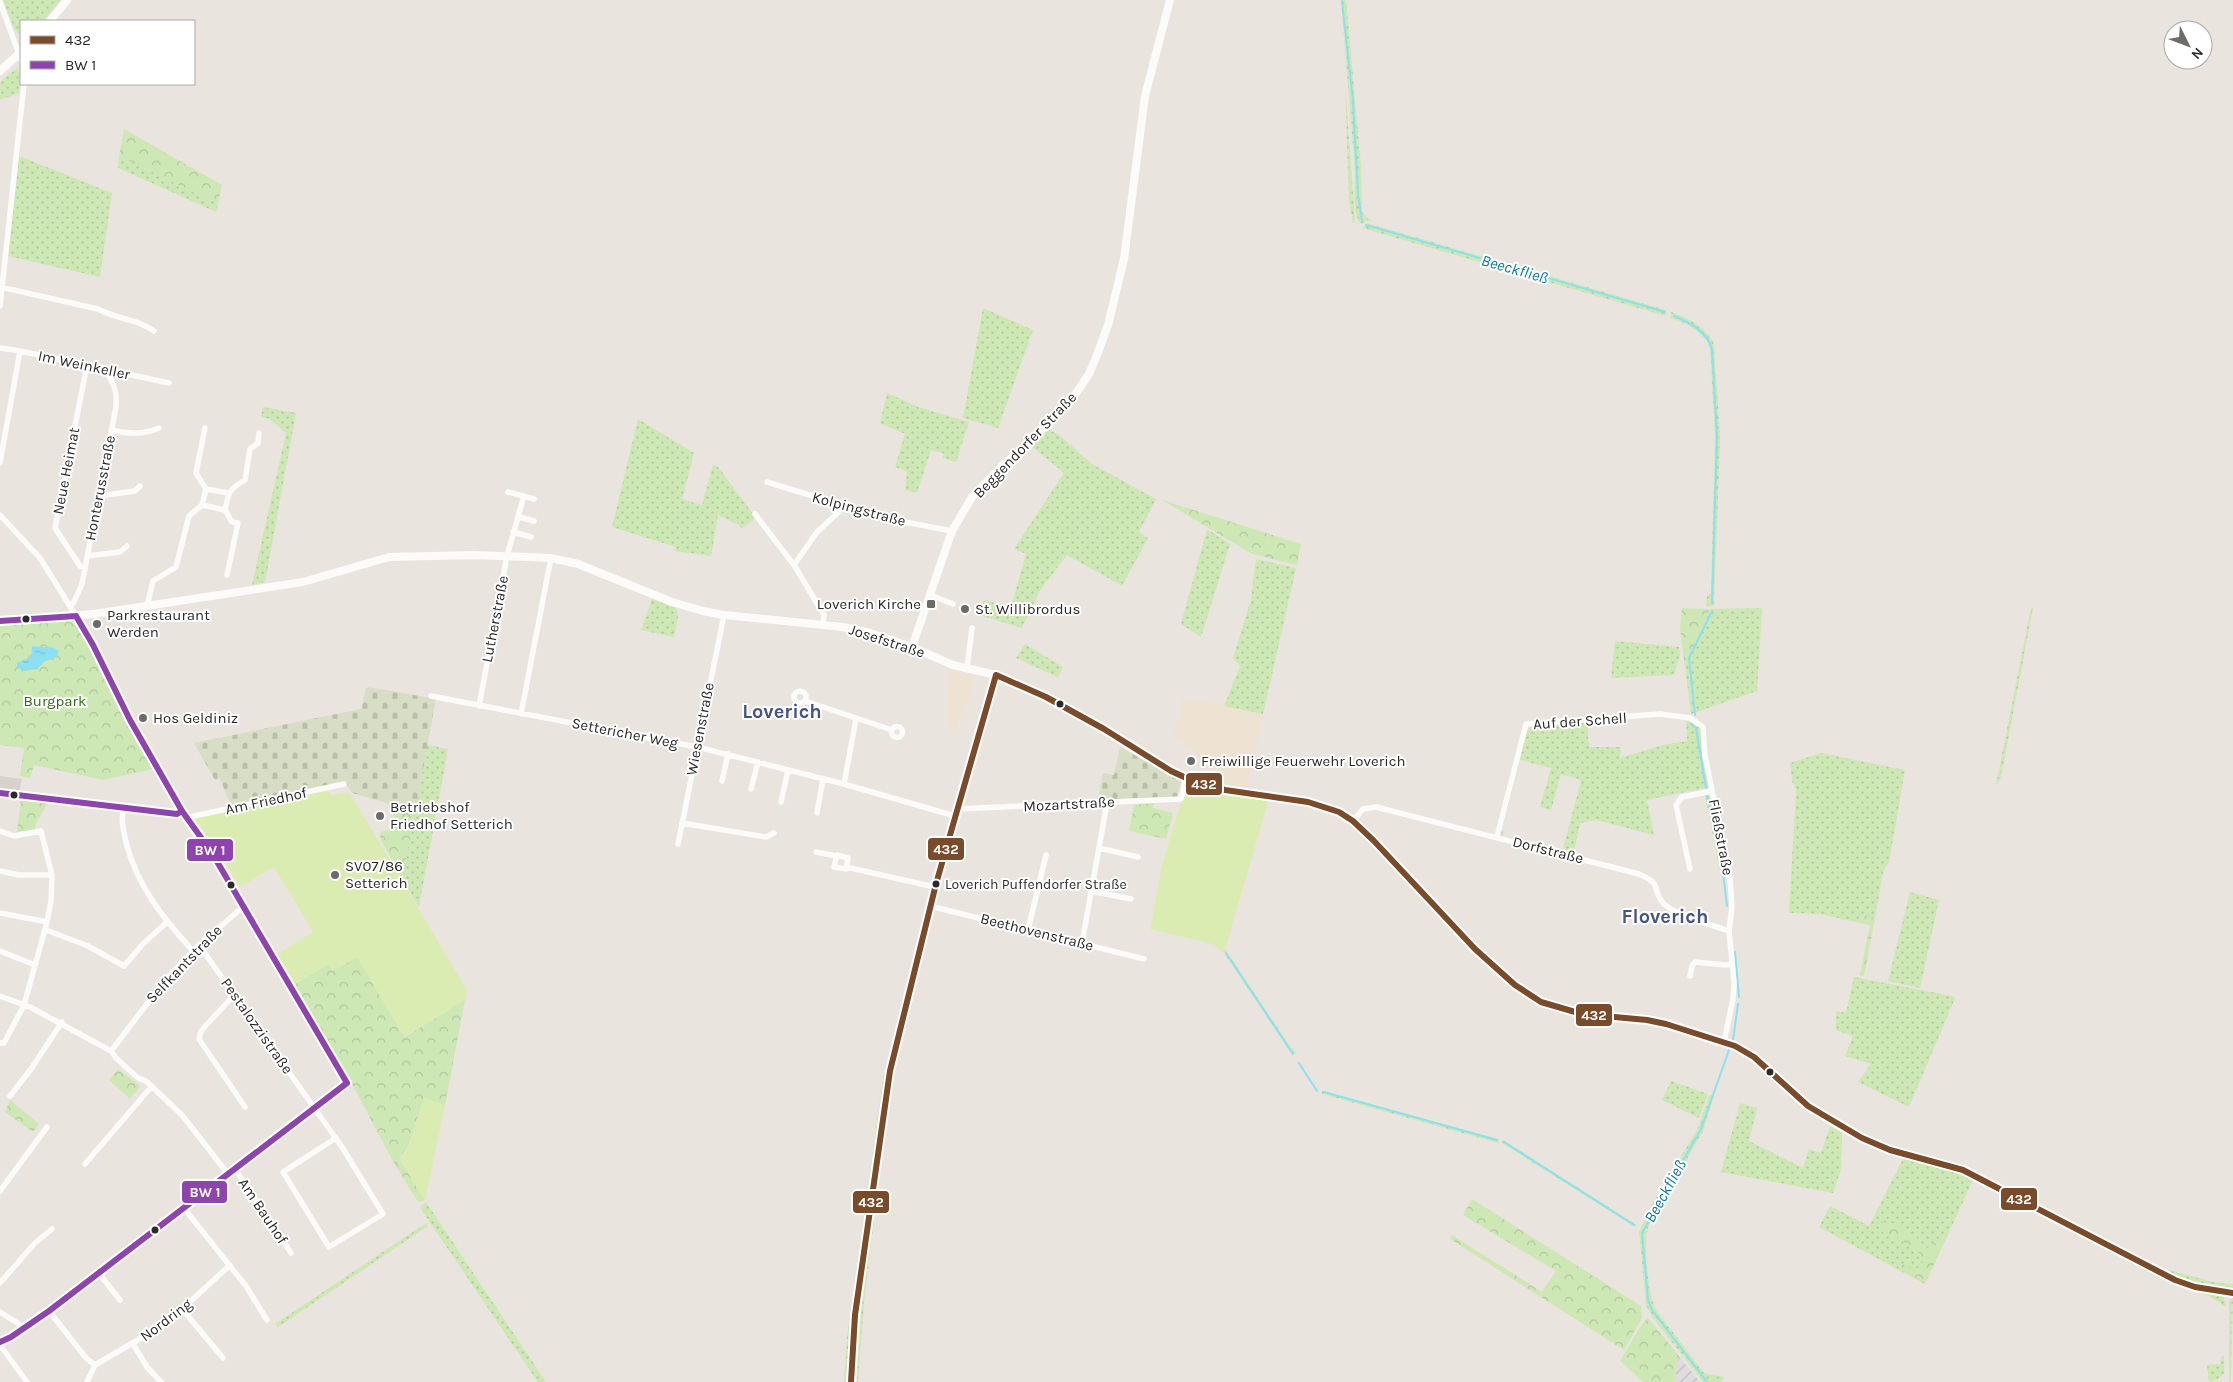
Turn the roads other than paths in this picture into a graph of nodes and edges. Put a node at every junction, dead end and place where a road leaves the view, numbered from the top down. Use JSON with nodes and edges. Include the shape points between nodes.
{"nodes":[{"id":1,"x":67,"y":0,"type":"edge"},
{"id":2,"x":1170,"y":0,"type":"edge"},
{"id":3,"x":0,"y":2,"type":"edge"},
{"id":4,"x":51,"y":20,"type":"edge"},
{"id":5,"x":20,"y":52,"type":"edge"},
{"id":6,"x":20,"y":56,"type":"edge"},
{"id":7,"x":0,"y":71,"type":"edge"},
{"id":8,"x":24,"y":85,"type":"edge"},
{"id":9,"x":1,"y":287,"type":"edge"},
{"id":10,"x":0,"y":306,"type":"edge"},
{"id":11,"x":154,"y":331,"type":"dead end"},
{"id":12,"x":0,"y":348,"type":"edge"},
{"id":13,"x":20,"y":351,"type":"junction"},
{"id":14,"x":87,"y":365,"type":"junction"},
{"id":15,"x":108,"y":370,"type":"junction"},
{"id":16,"x":169,"y":383,"type":"dead end"},
{"id":17,"x":159,"y":428,"type":"dead end"},
{"id":18,"x":205,"y":428,"type":"dead end"},
{"id":19,"x":111,"y":430,"type":"junction"},
{"id":20,"x":260,"y":434,"type":"dead end"},
{"id":21,"x":0,"y":463,"type":"edge"},
{"id":22,"x":767,"y":482,"type":"dead end"},
{"id":23,"x":140,"y":486,"type":"dead end"},
{"id":24,"x":206,"y":489,"type":"junction"},
{"id":25,"x":508,"y":492,"type":"dead end"},
{"id":26,"x":228,"y":493,"type":"junction"},
{"id":27,"x":99,"y":496,"type":"junction"},
{"id":28,"x":524,"y":496,"type":"junction"},
{"id":29,"x":534,"y":499,"type":"dead end"},
{"id":30,"x":202,"y":506,"type":"junction"},
{"id":31,"x":844,"y":507,"type":"junction"},
{"id":32,"x":225,"y":510,"type":"junction"},
{"id":33,"x":0,"y":514,"type":"edge"},
{"id":34,"x":755,"y":514,"type":"dead end"},
{"id":35,"x":518,"y":517,"type":"junction"},
{"id":36,"x":534,"y":521,"type":"dead end"},
{"id":37,"x":514,"y":532,"type":"junction"},
{"id":38,"x":952,"y":532,"type":"junction"},
{"id":39,"x":531,"y":537,"type":"dead end"},
{"id":40,"x":128,"y":546,"type":"dead end"},
{"id":41,"x":87,"y":556,"type":"junction"},
{"id":42,"x":507,"y":556,"type":"junction"},
{"id":43,"x":551,"y":558,"type":"junction"},
{"id":44,"x":794,"y":565,"type":"junction"},
{"id":45,"x":85,"y":567,"type":"junction"},
{"id":46,"x":227,"y":575,"type":"dead end"},
{"id":47,"x":930,"y":595,"type":"junction"},
{"id":48,"x":953,"y":604,"type":"dead end"},
{"id":49,"x":70,"y":606,"type":"junction"},
{"id":50,"x":147,"y":606,"type":"junction"},
{"id":51,"x":724,"y":615,"type":"junction"},
{"id":52,"x":76,"y":616,"type":"junction"},
{"id":53,"x":0,"y":621,"type":"edge"},
{"id":54,"x":823,"y":624,"type":"junction"},
{"id":55,"x":972,"y":628,"type":"dead end"},
{"id":56,"x":912,"y":647,"type":"junction"},
{"id":57,"x":967,"y":668,"type":"junction"},
{"id":58,"x":996,"y":675,"type":"junction"},
{"id":59,"x":431,"y":696,"type":"dead end"},
{"id":60,"x":805,"y":701,"type":"dead end"},
{"id":61,"x":479,"y":706,"type":"junction"},
{"id":62,"x":521,"y":714,"type":"junction"},
{"id":63,"x":1690,"y":718,"type":"joint"},
{"id":64,"x":856,"y":719,"type":"junction"},
{"id":65,"x":892,"y":730,"type":"dead end"},
{"id":66,"x":697,"y":747,"type":"junction"},
{"id":67,"x":728,"y":754,"type":"junction"},
{"id":68,"x":758,"y":762,"type":"junction"},
{"id":69,"x":788,"y":770,"type":"junction"},
{"id":70,"x":1186,"y":778,"type":"junction"},
{"id":71,"x":823,"y":780,"type":"junction"},
{"id":72,"x":722,"y":781,"type":"dead end"},
{"id":73,"x":344,"y":784,"type":"dead end"},
{"id":74,"x":844,"y":784,"type":"junction"},
{"id":75,"x":751,"y":789,"type":"dead end"},
{"id":76,"x":1712,"y":791,"type":"junction"},
{"id":77,"x":0,"y":793,"type":"edge"},
{"id":78,"x":781,"y":802,"type":"dead end"},
{"id":79,"x":1107,"y":803,"type":"junction"},
{"id":80,"x":124,"y":808,"type":"junction"},
{"id":81,"x":182,"y":811,"type":"junction"},
{"id":82,"x":956,"y":812,"type":"junction"},
{"id":83,"x":816,"y":813,"type":"dead end"},
{"id":84,"x":188,"y":820,"type":"junction"},
{"id":85,"x":1353,"y":821,"type":"junction"},
{"id":86,"x":682,"y":823,"type":"junction"},
{"id":87,"x":0,"y":831,"type":"edge"},
{"id":88,"x":774,"y":833,"type":"dead end"},
{"id":89,"x":1497,"y":837,"type":"junction"},
{"id":90,"x":678,"y":844,"type":"dead end"},
{"id":91,"x":1099,"y":848,"type":"junction"},
{"id":92,"x":816,"y":852,"type":"dead end"},
{"id":93,"x":1046,"y":855,"type":"dead end"},
{"id":94,"x":836,"y":856,"type":"junction"},
{"id":95,"x":1138,"y":856,"type":"dead end"},
{"id":96,"x":846,"y":867,"type":"junction"},
{"id":97,"x":1690,"y":869,"type":"dead end"},
{"id":98,"x":0,"y":871,"type":"edge"},
{"id":99,"x":52,"y":875,"type":"junction"},
{"id":100,"x":935,"y":887,"type":"junction"},
{"id":101,"x":1091,"y":891,"type":"junction"},
{"id":102,"x":1131,"y":899,"type":"dead end"},
{"id":103,"x":244,"y":906,"type":"junction"},
{"id":104,"x":930,"y":906,"type":"junction"},
{"id":105,"x":0,"y":913,"type":"edge"},
{"id":106,"x":48,"y":922,"type":"junction"},
{"id":107,"x":167,"y":922,"type":"junction"},
{"id":108,"x":46,"y":930,"type":"junction"},
{"id":109,"x":1028,"y":930,"type":"junction"},
{"id":110,"x":1729,"y":931,"type":"junction"},
{"id":111,"x":1082,"y":943,"type":"junction"},
{"id":112,"x":199,"y":945,"type":"junction"},
{"id":113,"x":0,"y":951,"type":"edge"},
{"id":114,"x":193,"y":951,"type":"junction"},
{"id":115,"x":1144,"y":959,"type":"dead end"},
{"id":116,"x":1732,"y":964,"type":"junction"},
{"id":117,"x":35,"y":965,"type":"junction"},
{"id":118,"x":1690,"y":976,"type":"dead end"},
{"id":119,"x":234,"y":994,"type":"junction"},
{"id":120,"x":0,"y":996,"type":"edge"},
{"id":121,"x":24,"y":1005,"type":"junction"},
{"id":122,"x":62,"y":1022,"type":"junction"},
{"id":123,"x":1724,"y":1042,"type":"junction"},
{"id":124,"x":0,"y":1043,"type":"edge"},
{"id":125,"x":111,"y":1051,"type":"junction"},
{"id":126,"x":152,"y":1086,"type":"junction"},
{"id":127,"x":10,"y":1096,"type":"dead end"},
{"id":128,"x":245,"y":1106,"type":"dead end"},
{"id":129,"x":314,"y":1107,"type":"junction"},
{"id":130,"x":47,"y":1127,"type":"dead end"},
{"id":131,"x":336,"y":1138,"type":"junction"},
{"id":132,"x":85,"y":1164,"type":"dead end"},
{"id":133,"x":235,"y":1169,"type":"junction"},
{"id":134,"x":228,"y":1174,"type":"junction"},
{"id":135,"x":0,"y":1191,"type":"edge"},
{"id":136,"x":184,"y":1207,"type":"junction"},
{"id":137,"x":52,"y":1229,"type":"dead end"},
{"id":138,"x":291,"y":1253,"type":"dead end"},
{"id":139,"x":230,"y":1265,"type":"junction"},
{"id":140,"x":98,"y":1272,"type":"junction"},
{"id":141,"x":0,"y":1282,"type":"edge"},
{"id":142,"x":2233,"y":1293,"type":"edge"},
{"id":143,"x":120,"y":1300,"type":"dead end"},
{"id":144,"x":48,"y":1310,"type":"junction"},
{"id":145,"x":183,"y":1310,"type":"junction"},
{"id":146,"x":0,"y":1312,"type":"edge"},
{"id":147,"x":267,"y":1320,"type":"dead end"},
{"id":148,"x":23,"y":1329,"type":"junction"},
{"id":149,"x":0,"y":1344,"type":"edge"},
{"id":150,"x":133,"y":1344,"type":"junction"},
{"id":151,"x":223,"y":1358,"type":"dead end"},
{"id":152,"x":95,"y":1365,"type":"junction"},
{"id":153,"x":27,"y":1382,"type":"edge"},
{"id":154,"x":87,"y":1382,"type":"edge"},
{"id":155,"x":161,"y":1382,"type":"edge"},
{"id":156,"x":851,"y":1382,"type":"edge"}],
"edges":[{"from":1,"to":4,"type":"street"},
{"from":2,"to":38,"type":"street","name":"Beggendorfer Straße","via":[[1145,96],[1124,260],[1098,356],[1070,402],[972,497]]},
{"from":3,"to":5,"type":"street"},
{"from":6,"to":7,"type":"street"},
{"from":8,"to":9,"type":"street"},
{"from":9,"to":10,"type":"street"},
{"from":9,"to":11,"type":"street","via":[[98,309],[111,316],[146,325]]},
{"from":12,"to":13,"type":"street","name":"Im Weinkeller"},
{"from":13,"to":14,"type":"street","name":"Im Weinkeller"},
{"from":13,"to":21,"type":"street"},
{"from":14,"to":15,"type":"street","name":"Im Weinkeller"},
{"from":14,"to":45,"type":"street","name":"Neue Heimat","via":[[55,528],[80,566]]},
{"from":15,"to":16,"type":"street","name":"Im Weinkeller"},
{"from":15,"to":19,"type":"street","name":"Honterusstraße","via":[[117,395]]},
{"from":17,"to":19,"type":"street","via":[[130,434]]},
{"from":18,"to":24,"type":"street","via":[[196,473]]},
{"from":19,"to":27,"type":"street","name":"Honterusstraße"},
{"from":20,"to":26,"type":"street","via":[[258,443],[250,449],[245,480]]},
{"from":22,"to":31,"type":"street","name":"Kolpingstraße"},
{"from":23,"to":27,"type":"street","via":[[135,491]]},
{"from":24,"to":26,"type":"street"},
{"from":24,"to":30,"type":"street"},
{"from":25,"to":28,"type":"street"},
{"from":26,"to":32,"type":"street"},
{"from":27,"to":41,"type":"street","name":"Honterusstraße"},
{"from":28,"to":29,"type":"street"},
{"from":28,"to":35,"type":"street","name":"Lutherstraße"},
{"from":30,"to":32,"type":"street"},
{"from":30,"to":50,"type":"street","via":[[189,516],[176,567],[153,581]]},
{"from":31,"to":38,"type":"street","name":"Kolpingstraße"},
{"from":31,"to":44,"type":"street","via":[[817,532]]},
{"from":32,"to":46,"type":"street","via":[[232,522],[238,523]]},
{"from":33,"to":49,"type":"street","via":[[40,558]]},
{"from":34,"to":44,"type":"street"},
{"from":35,"to":36,"type":"street"},
{"from":35,"to":37,"type":"street","name":"Lutherstraße"},
{"from":37,"to":39,"type":"street"},
{"from":37,"to":42,"type":"street","name":"Lutherstraße"},
{"from":38,"to":47,"type":"street","name":"Beggendorfer Straße"},
{"from":40,"to":41,"type":"street","via":[[120,552]]},
{"from":41,"to":45,"type":"street","name":"Honterusstraße"},
{"from":42,"to":43,"type":"street","name":"Josefstraße"},
{"from":42,"to":50,"type":"street","name":"Josefstraße","via":[[389,557],[319,579]]},
{"from":42,"to":61,"type":"street","name":"Lutherstraße"},
{"from":43,"to":51,"type":"street","name":"Josefstraße","via":[[578,564],[679,604]]},
{"from":43,"to":62,"type":"street"},
{"from":44,"to":54,"type":"street","via":[[824,615]]},
{"from":45,"to":49,"type":"street","name":"Honterusstraße","via":[[82,584]]},
{"from":47,"to":48,"type":"street"},
{"from":47,"to":56,"type":"street","name":"Beggendorfer Straße"},
{"from":49,"to":52,"type":"street"},
{"from":50,"to":52,"type":"street","name":"Josefstraße"},
{"from":51,"to":54,"type":"street","name":"Josefstraße"},
{"from":51,"to":66,"type":"street","name":"Wiesenstraße"},
{"from":52,"to":53,"type":"street","name":"Josefstraße"},
{"from":52,"to":81,"type":"street"},
{"from":54,"to":56,"type":"street","name":"Josefstraße","via":[[870,633]]},
{"from":55,"to":57,"type":"street"},
{"from":56,"to":57,"type":"street","name":"Josefstraße"},
{"from":57,"to":58,"type":"street","name":"Josefstraße"},
{"from":58,"to":70,"type":"street","name":"Josefstraße","via":[[1046,696]]},
{"from":58,"to":82,"type":"street"},
{"from":59,"to":61,"type":"street","name":"Settericher Weg"},
{"from":60,"to":64,"type":"street"},
{"from":61,"to":62,"type":"street","name":"Settericher Weg"},
{"from":62,"to":66,"type":"street","name":"Settericher Weg"},
{"from":63,"to":76,"type":"street","name":"Fließstraße","via":[[1703,727]]},
{"from":63,"to":89,"type":"street","name":"Auf der Schell","via":[[1660,714],[1526,724]]},
{"from":64,"to":65,"type":"street"},
{"from":64,"to":74,"type":"street"},
{"from":66,"to":67,"type":"street","name":"Settericher Weg"},
{"from":66,"to":86,"type":"street","name":"Wiesenstraße"},
{"from":67,"to":68,"type":"street","name":"Settericher Weg"},
{"from":67,"to":72,"type":"street"},
{"from":68,"to":69,"type":"street","name":"Settericher Weg"},
{"from":68,"to":75,"type":"street"},
{"from":69,"to":71,"type":"street","name":"Settericher Weg"},
{"from":69,"to":78,"type":"street"},
{"from":70,"to":79,"type":"street","name":"Mozartstraße","via":[[1180,799]]},
{"from":70,"to":85,"type":"street","name":"Josefstraße","via":[[1209,787],[1321,805]]},
{"from":71,"to":74,"type":"street","name":"Settericher Weg"},
{"from":71,"to":83,"type":"street"},
{"from":73,"to":84,"type":"street","name":"Am Friedhof","via":[[201,814]]},
{"from":74,"to":82,"type":"street","name":"Settericher Weg"},
{"from":76,"to":97,"type":"street","via":[[1682,797],[1676,805]]},
{"from":76,"to":110,"type":"street","name":"Fließstraße","via":[[1730,878],[1732,907]]},
{"from":77,"to":80,"type":"street"},
{"from":79,"to":82,"type":"street","name":"Mozartstraße"},
{"from":79,"to":91,"type":"street"},
{"from":80,"to":81,"type":"street","via":[[177,814]]},
{"from":80,"to":107,"type":"street","via":[[121,815],[132,863],[146,893]]},
{"from":81,"to":84,"type":"street"},
{"from":82,"to":100,"type":"street"},
{"from":84,"to":103,"type":"street"},
{"from":85,"to":89,"type":"street","name":"Dorfstraße","via":[[1363,810],[1376,807]]},
{"from":85,"to":123,"type":"street","name":"Josefstraße","via":[[1475,949],[1515,985],[1541,1002],[1582,1014],[1666,1024]]},
{"from":86,"to":88,"type":"street","via":[[766,837]]},
{"from":86,"to":90,"type":"street","name":"Wiesenstraße"},
{"from":87,"to":99,"type":"street","via":[[14,836],[41,831]]},
{"from":89,"to":110,"type":"street","name":"Dorfstraße","via":[[1640,874],[1657,885],[1661,900],[1668,908]]},
{"from":91,"to":95,"type":"street"},
{"from":91,"to":101,"type":"street"},
{"from":92,"to":94,"type":"street"},
{"from":93,"to":109,"type":"street"},
{"from":94,"to":96,"type":"street","via":[[848,858]]},
{"from":94,"to":96,"type":"street","via":[[834,867],[846,870]]},
{"from":96,"to":100,"type":"street"},
{"from":98,"to":99,"type":"street","via":[[19,875]]},
{"from":99,"to":106,"type":"street"},
{"from":100,"to":104,"type":"street"},
{"from":101,"to":102,"type":"street"},
{"from":101,"to":111,"type":"street"},
{"from":103,"to":112,"type":"street","name":"Selfkantstraße"},
{"from":103,"to":129,"type":"street","via":[[347,1083]]},
{"from":104,"to":109,"type":"street","name":"Beethovenstraße"},
{"from":104,"to":156,"type":"street","via":[[890,1071],[855,1315]]},
{"from":105,"to":106,"type":"street"},
{"from":106,"to":108,"type":"street"},
{"from":107,"to":108,"type":"street","via":[[124,966],[88,946]]},
{"from":107,"to":114,"type":"street"},
{"from":108,"to":117,"type":"street"},
{"from":109,"to":111,"type":"street","name":"Beethovenstraße"},
{"from":110,"to":116,"type":"street","name":"Fließstraße"},
{"from":111,"to":115,"type":"street","name":"Beethovenstraße"},
{"from":112,"to":114,"type":"street","name":"Selfkantstraße"},
{"from":112,"to":119,"type":"street","name":"Pestalozzistraße"},
{"from":113,"to":117,"type":"street"},
{"from":114,"to":125,"type":"street","name":"Selfkantstraße","via":[[153,994]]},
{"from":116,"to":118,"type":"street","via":[[1695,962]]},
{"from":116,"to":123,"type":"street","name":"Fließstraße","via":[[1733,999]]},
{"from":117,"to":121,"type":"street"},
{"from":119,"to":128,"type":"street","via":[[201,1031],[199,1039]]},
{"from":119,"to":129,"type":"street","name":"Pestalozzistraße"},
{"from":120,"to":121,"type":"street"},
{"from":121,"to":122,"type":"street"},
{"from":121,"to":124,"type":"street","via":[[4,1043]]},
{"from":122,"to":125,"type":"street"},
{"from":122,"to":127,"type":"street"},
{"from":123,"to":142,"type":"street","name":"Josefstraße","via":[[1754,1057],[1808,1106],[1847,1130],[1885,1148],[1963,1170],[2169,1278],[2195,1287]]},
{"from":125,"to":126,"type":"street","via":[[138,1078]]},
{"from":126,"to":132,"type":"street"},
{"from":126,"to":134,"type":"street","via":[[182,1115]]},
{"from":129,"to":131,"type":"street","name":"Pestalozzistraße"},
{"from":129,"to":133,"type":"street"},
{"from":130,"to":135,"type":"street"},
{"from":131,"to":131,"type":"street","name":"Pestalozzistraße","via":[[383,1214],[329,1247],[283,1172]]},
{"from":133,"to":134,"type":"street"},
{"from":133,"to":138,"type":"street","name":"Am Bauhof"},
{"from":134,"to":136,"type":"street"},
{"from":136,"to":139,"type":"street"},
{"from":136,"to":140,"type":"street"},
{"from":137,"to":141,"type":"street"},
{"from":139,"to":145,"type":"street","name":"Nordring"},
{"from":139,"to":147,"type":"street"},
{"from":140,"to":143,"type":"street"},
{"from":140,"to":144,"type":"street"},
{"from":144,"to":148,"type":"street"},
{"from":144,"to":152,"type":"street"},
{"from":145,"to":150,"type":"street","name":"Nordring"},
{"from":145,"to":151,"type":"street"},
{"from":146,"to":148,"type":"street"},
{"from":148,"to":149,"type":"street"},
{"from":149,"to":153,"type":"street"},
{"from":150,"to":152,"type":"street","name":"Nordring"},
{"from":150,"to":155,"type":"street"},
{"from":152,"to":154,"type":"street"}]}
